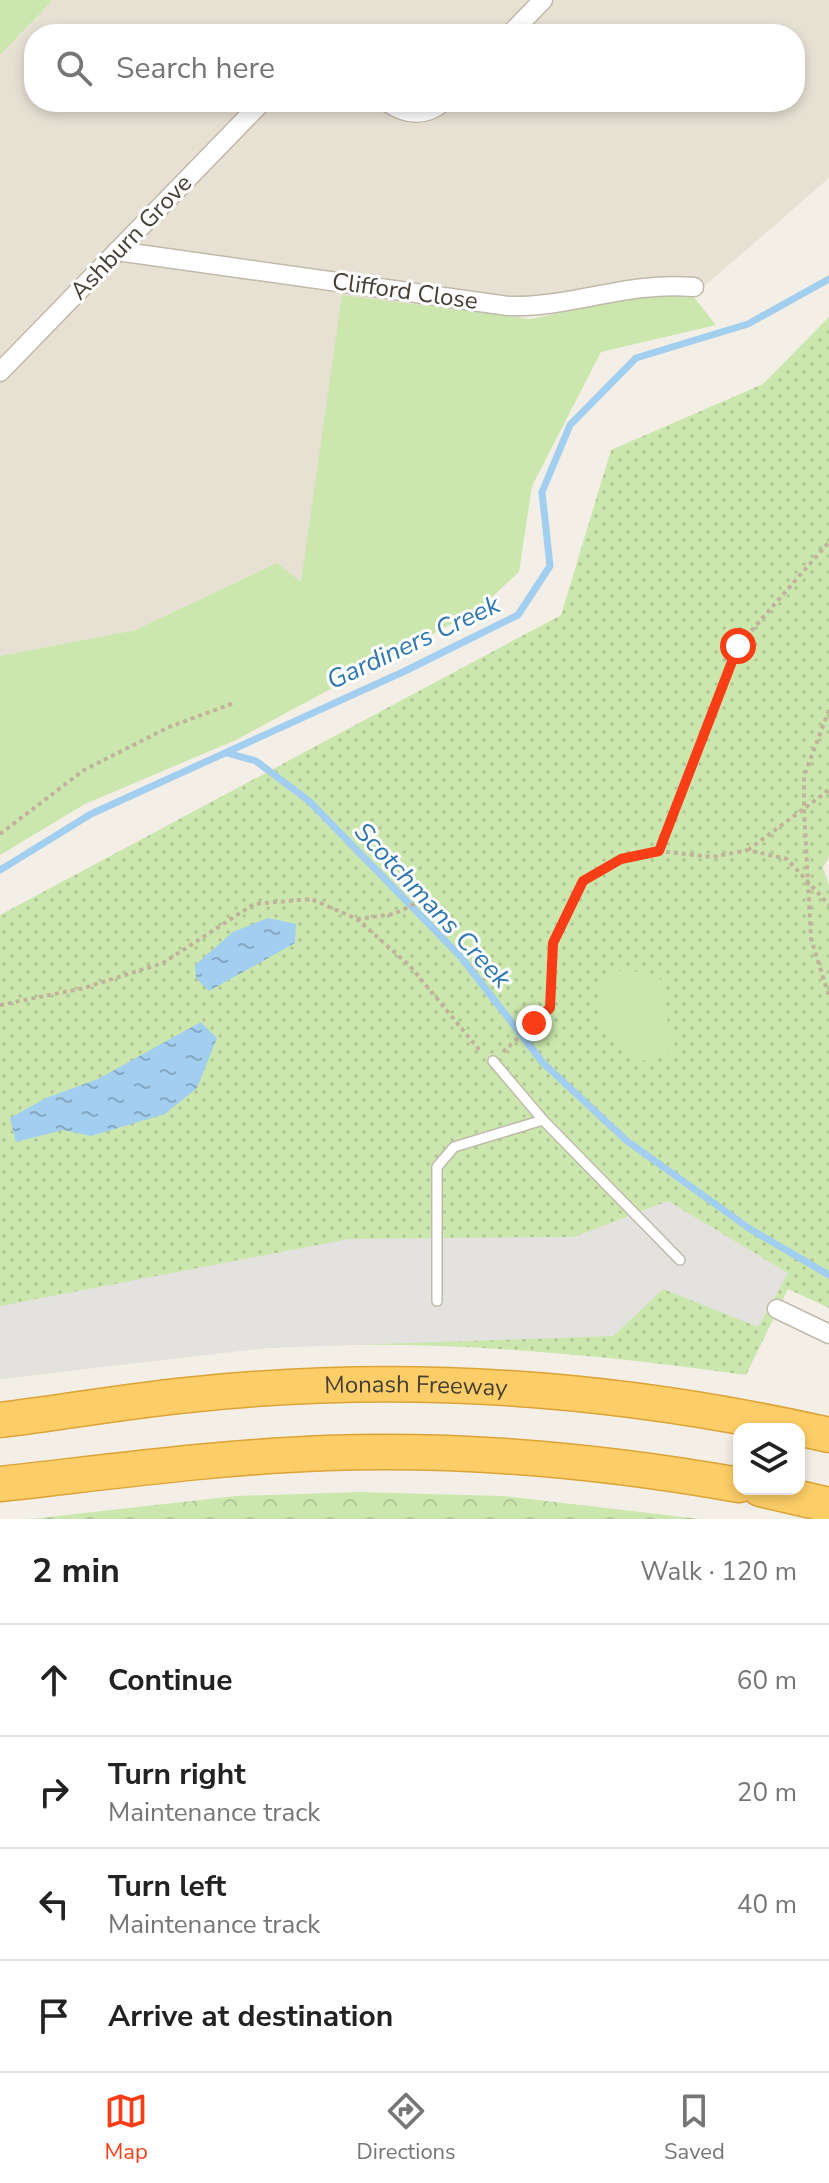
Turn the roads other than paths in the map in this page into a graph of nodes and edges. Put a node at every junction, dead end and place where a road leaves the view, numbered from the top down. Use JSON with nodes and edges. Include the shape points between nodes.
{"nodes":[{"id":1,"x":543,"y":0,"type":"edge"},
{"id":2,"x":520,"y":24,"type":"edge"},
{"id":3,"x":252,"y":112,"type":"edge"},
{"id":4,"x":117,"y":251,"type":"junction"},
{"id":5,"x":694,"y":287,"type":"dead end"},
{"id":6,"x":0,"y":372,"type":"edge"},
{"id":7,"x":497,"y":1058,"type":"road end"},
{"id":8,"x":543,"y":1120,"type":"junction"},
{"id":9,"x":680,"y":1260,"type":"dead end"},
{"id":10,"x":437,"y":1301,"type":"dead end"},
{"id":11,"x":777,"y":1309,"type":"dead end"},
{"id":12,"x":829,"y":1334,"type":"edge"},
{"id":13,"x":0,"y":1420,"type":"edge"},
{"id":14,"x":829,"y":1435,"type":"edge"},
{"id":15,"x":0,"y":1484,"type":"edge"},
{"id":16,"x":733,"y":1484,"type":"edge"},
{"id":17,"x":786,"y":1495,"type":"edge"},
{"id":18,"x":829,"y":1505,"type":"edge"}],
"edges":[{"from":1,"to":2,"type":"street"},
{"from":3,"to":4,"type":"street","name":"Ashburn Grove"},
{"from":4,"to":5,"type":"street","name":"Clifford Close","via":[[508,306],[542,305],[652,284]]},
{"from":4,"to":6,"type":"street","name":"Ashburn Grove"},
{"from":7,"to":8,"type":"lane"},
{"from":8,"to":9,"type":"lane"},
{"from":8,"to":10,"type":"lane","via":[[454,1147],[437,1167]]},
{"from":11,"to":12,"type":"street"},
{"from":13,"to":14,"type":"highway","name":"Monash Freeway","via":[[197,1394],[424,1384],[630,1398]]},
{"from":15,"to":16,"type":"highway","via":[[244,1457],[414,1452],[586,1463]]},
{"from":17,"to":18,"type":"highway"}]}
